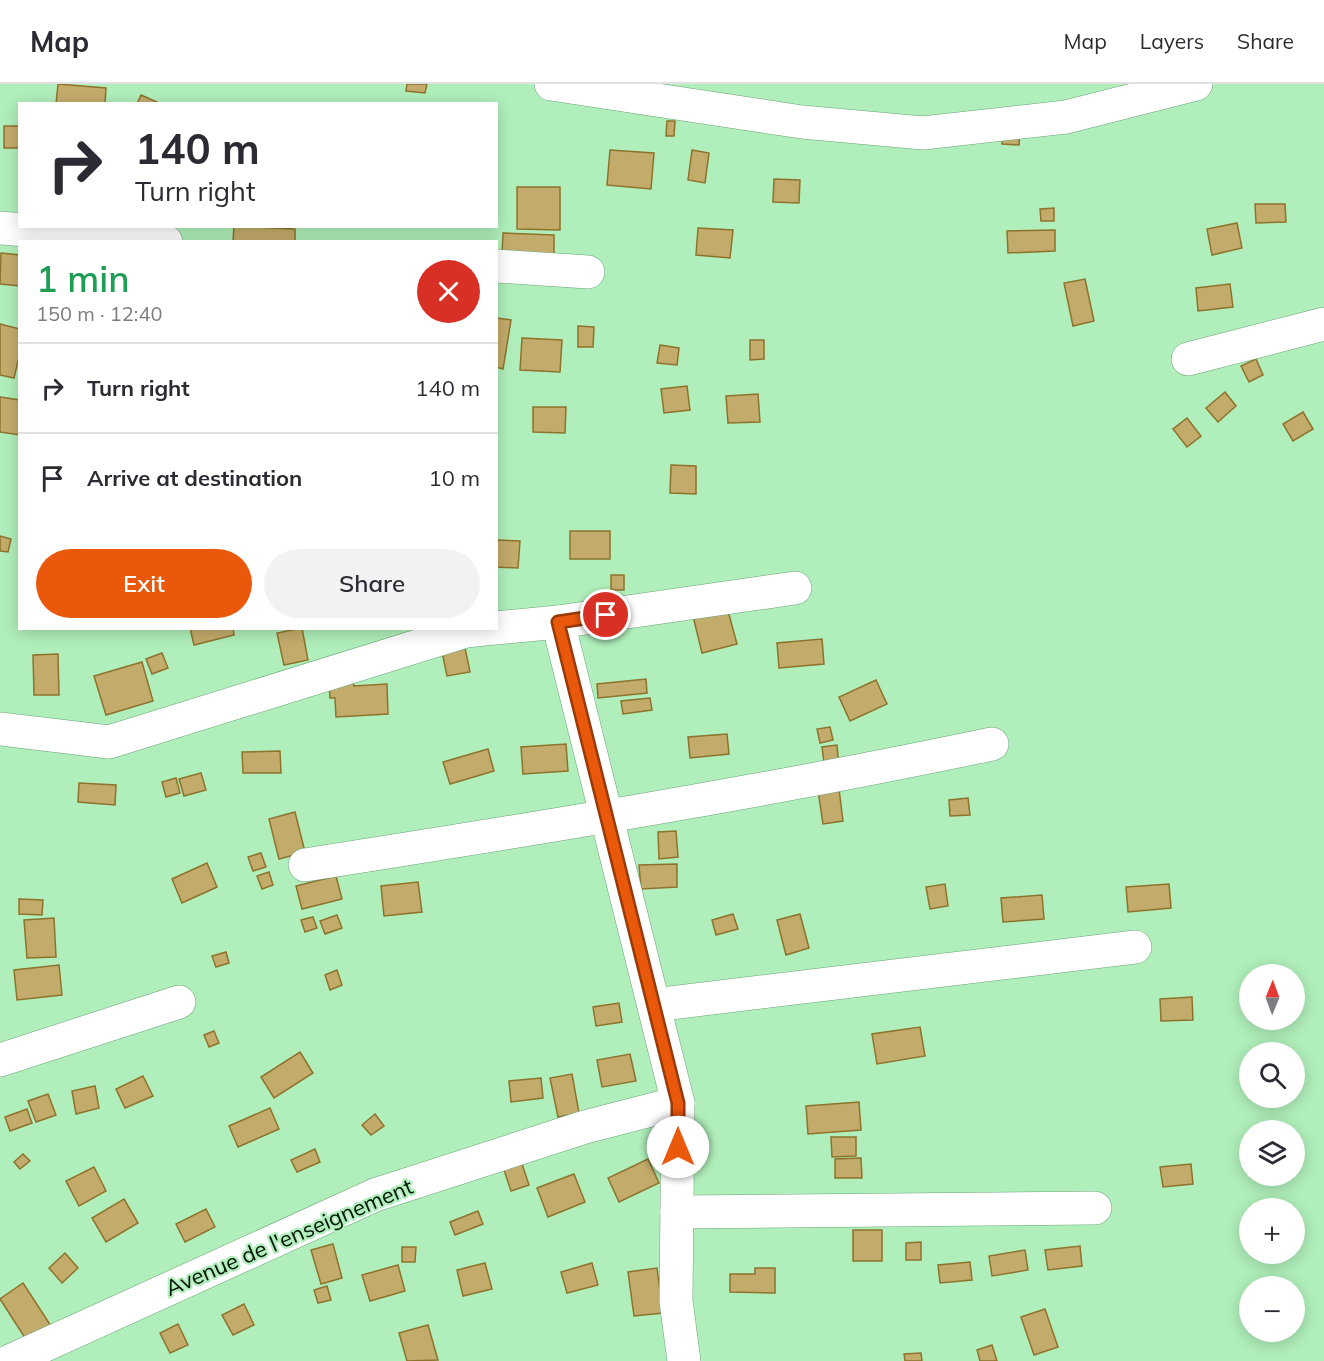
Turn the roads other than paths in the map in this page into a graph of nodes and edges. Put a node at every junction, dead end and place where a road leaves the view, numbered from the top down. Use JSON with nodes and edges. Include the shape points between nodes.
{"nodes":[{"id":1,"x":551,"y":84,"type":"edge"},
{"id":2,"x":1197,"y":84,"type":"edge"},
{"id":3,"x":0,"y":228,"type":"edge"},
{"id":4,"x":142,"y":240,"type":"edge"},
{"id":5,"x":498,"y":266,"type":"edge"},
{"id":6,"x":588,"y":272,"type":"dead end"},
{"id":7,"x":1324,"y":324,"type":"edge"},
{"id":8,"x":1188,"y":359,"type":"dead end"},
{"id":9,"x":795,"y":588,"type":"dead end"},
{"id":10,"x":558,"y":622,"type":"junction"},
{"id":11,"x":498,"y":628,"type":"edge"},
{"id":12,"x":476,"y":630,"type":"edge"},
{"id":13,"x":0,"y":729,"type":"edge"},
{"id":14,"x":992,"y":744,"type":"dead end"},
{"id":15,"x":608,"y":817,"type":"junction"},
{"id":16,"x":305,"y":865,"type":"dead end"},
{"id":17,"x":1135,"y":947,"type":"dead end"},
{"id":18,"x":179,"y":1002,"type":"dead end"},
{"id":19,"x":654,"y":1005,"type":"junction"},
{"id":20,"x":0,"y":1060,"type":"edge"},
{"id":21,"x":678,"y":1103,"type":"junction"},
{"id":22,"x":1095,"y":1208,"type":"dead end"},
{"id":23,"x":677,"y":1212,"type":"junction"},
{"id":24,"x":10,"y":1361,"type":"edge"},
{"id":25,"x":684,"y":1361,"type":"edge"}],
"edges":[{"from":1,"to":2,"type":"street","via":[[802,122],[922,133],[1066,117]]},
{"from":3,"to":4,"type":"street"},
{"from":5,"to":6,"type":"street"},
{"from":7,"to":8,"type":"street"},
{"from":9,"to":10,"type":"street"},
{"from":10,"to":11,"type":"street"},
{"from":10,"to":15,"type":"street"},
{"from":12,"to":13,"type":"street","via":[[109,742]]},
{"from":14,"to":15,"type":"street","via":[[851,774]]},
{"from":15,"to":16,"type":"street"},
{"from":15,"to":19,"type":"street"},
{"from":17,"to":19,"type":"street"},
{"from":18,"to":20,"type":"street"},
{"from":19,"to":21,"type":"street"},
{"from":21,"to":23,"type":"street"},
{"from":21,"to":24,"type":"street","name":"Avenue de l'enseignement","via":[[585,1127],[375,1195]]},
{"from":22,"to":23,"type":"street"},
{"from":23,"to":25,"type":"street","via":[[676,1301]]}]}
